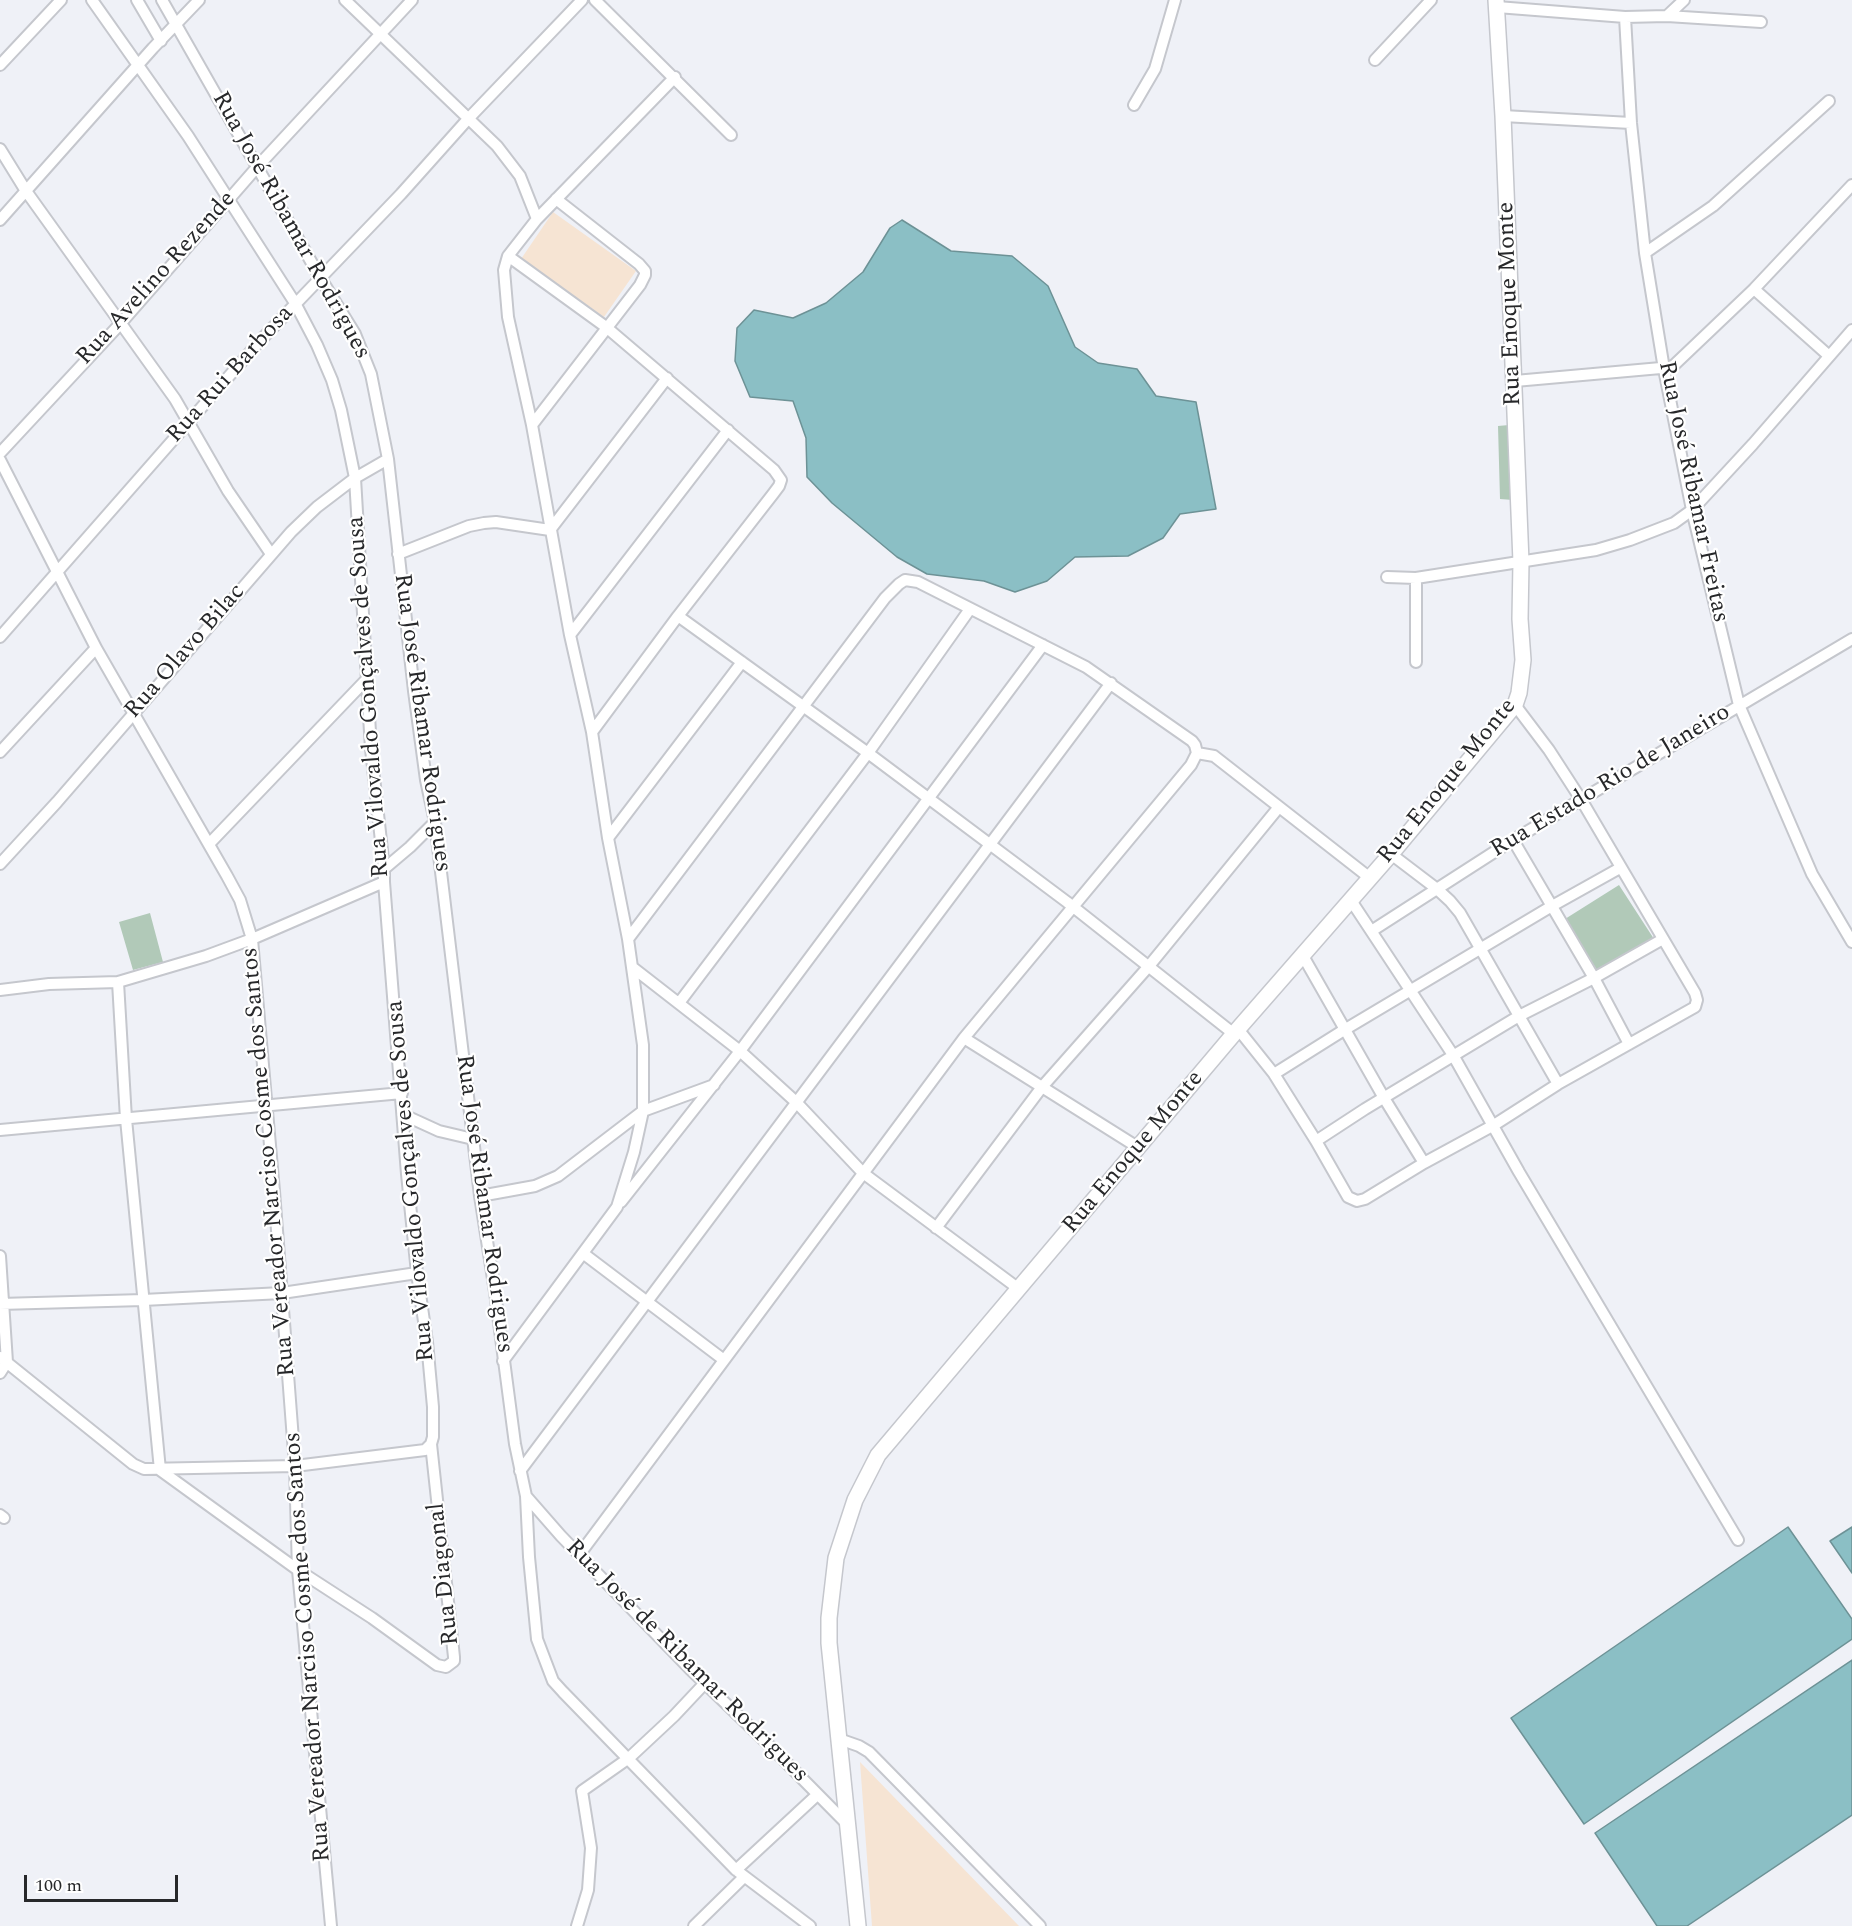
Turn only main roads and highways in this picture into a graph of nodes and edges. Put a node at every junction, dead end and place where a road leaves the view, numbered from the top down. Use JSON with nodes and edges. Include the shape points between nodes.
{"nodes":[{"id":1,"x":1496,"y":4,"type":"edge"},
{"id":2,"x":858,"y":1926,"type":"edge"}],
"edges":[{"from":1,"to":2,"type":"main road","name":"Rua Enoque Monte","via":[[1515,381],[1523,660],[1519,693],[1515,705],[1391,854],[878,1455],[855,1500],[836,1558],[829,1618]]}]}
